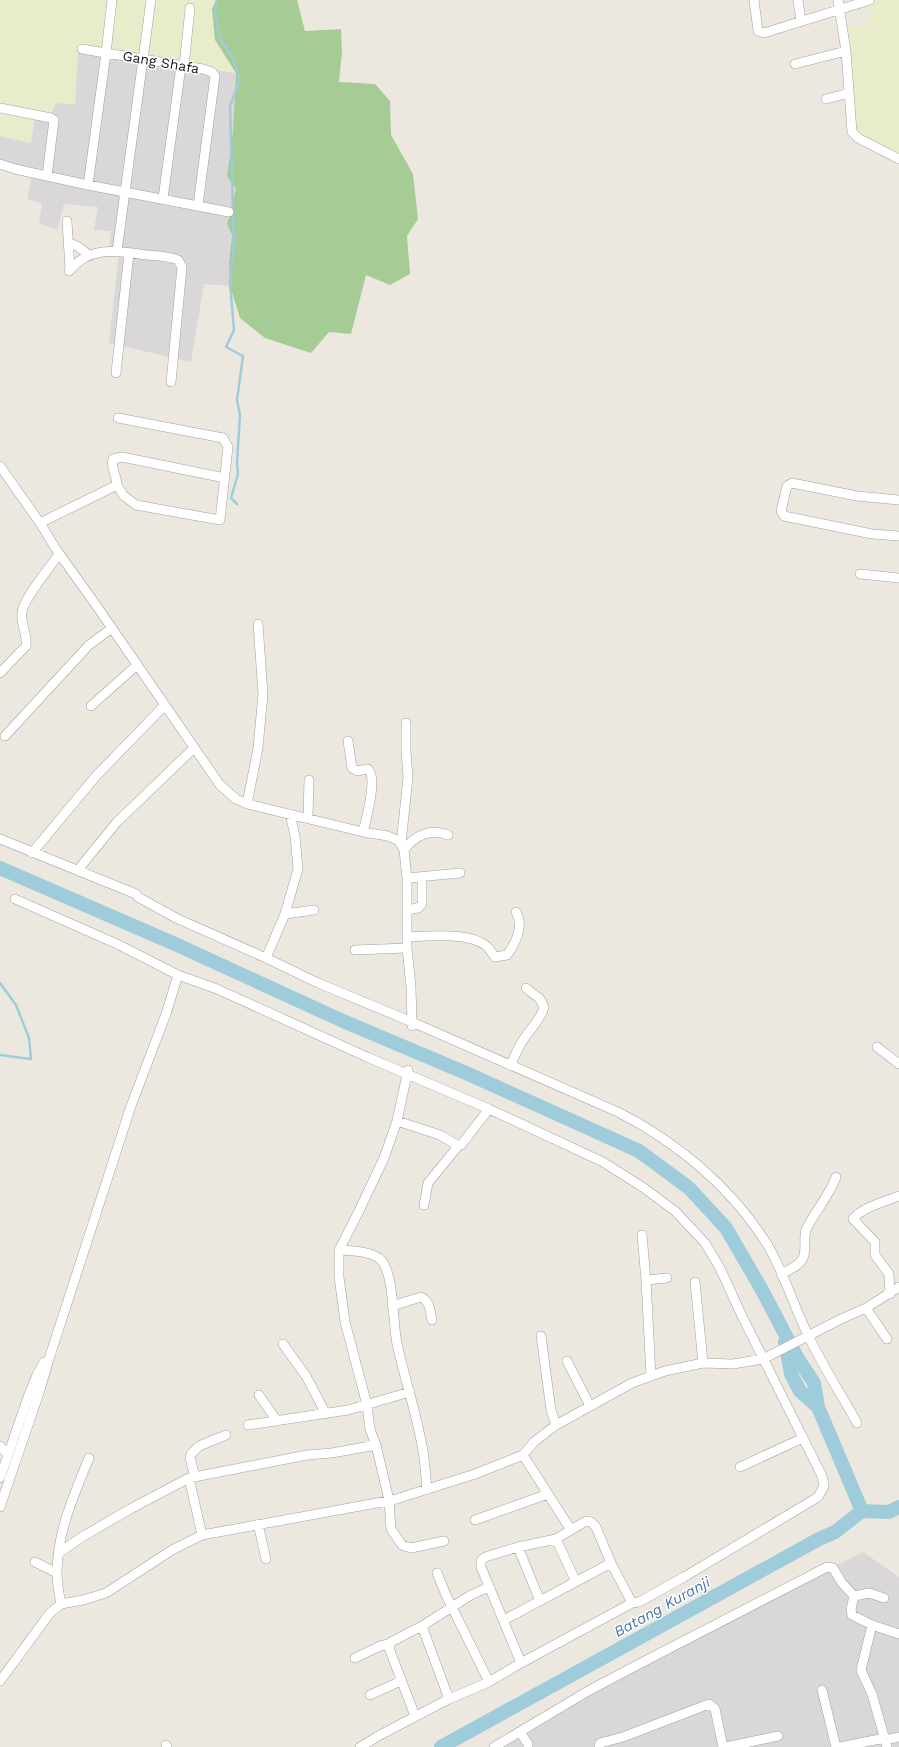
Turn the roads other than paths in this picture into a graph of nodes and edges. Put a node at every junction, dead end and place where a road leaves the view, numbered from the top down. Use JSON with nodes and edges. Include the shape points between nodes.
{"nodes":[{"id":1,"x":112,"y":0,"type":"edge"},
{"id":2,"x":151,"y":0,"type":"edge"},
{"id":3,"x":754,"y":0,"type":"edge"},
{"id":4,"x":798,"y":0,"type":"edge"},
{"id":5,"x":870,"y":0,"type":"edge"},
{"id":6,"x":839,"y":5,"type":"edge"},
{"id":7,"x":190,"y":8,"type":"dead end"},
{"id":8,"x":801,"y":21,"type":"junction"},
{"id":9,"x":82,"y":49,"type":"dead end"},
{"id":10,"x":846,"y":51,"type":"junction"},
{"id":11,"x":106,"y":53,"type":"junction"},
{"id":12,"x":142,"y":59,"type":"junction"},
{"id":13,"x":795,"y":64,"type":"dead end"},
{"id":14,"x":183,"y":66,"type":"junction"},
{"id":15,"x":849,"y":93,"type":"junction"},
{"id":16,"x":826,"y":99,"type":"dead end"},
{"id":17,"x":0,"y":108,"type":"edge"},
{"id":18,"x":899,"y":160,"type":"edge"},
{"id":19,"x":0,"y":164,"type":"edge"},
{"id":20,"x":47,"y":176,"type":"junction"},
{"id":21,"x":88,"y":185,"type":"junction"},
{"id":22,"x":126,"y":192,"type":"junction"},
{"id":23,"x":163,"y":198,"type":"junction"},
{"id":24,"x":198,"y":205,"type":"junction"},
{"id":25,"x":229,"y":212,"type":"dead end"},
{"id":26,"x":67,"y":221,"type":"dead end"},
{"id":27,"x":69,"y":243,"type":"junction"},
{"id":28,"x":118,"y":251,"type":"junction"},
{"id":29,"x":129,"y":253,"type":"junction"},
{"id":30,"x":89,"y":255,"type":"junction"},
{"id":31,"x":116,"y":373,"type":"dead end"},
{"id":32,"x":171,"y":382,"type":"dead end"},
{"id":33,"x":118,"y":418,"type":"dead end"},
{"id":34,"x":0,"y":466,"type":"edge"},
{"id":35,"x":224,"y":478,"type":"junction"},
{"id":36,"x":117,"y":485,"type":"junction"},
{"id":37,"x":899,"y":500,"type":"edge"},
{"id":38,"x":40,"y":523,"type":"junction"},
{"id":39,"x":899,"y":536,"type":"edge"},
{"id":40,"x":59,"y":554,"type":"junction"},
{"id":41,"x":860,"y":574,"type":"dead end"},
{"id":42,"x":899,"y":578,"type":"edge"},
{"id":43,"x":258,"y":624,"type":"dead end"},
{"id":44,"x":112,"y":628,"type":"junction"},
{"id":45,"x":137,"y":665,"type":"junction"},
{"id":46,"x":0,"y":674,"type":"edge"},
{"id":47,"x":165,"y":705,"type":"junction"},
{"id":48,"x":91,"y":706,"type":"dead end"},
{"id":49,"x":406,"y":723,"type":"dead end"},
{"id":50,"x":5,"y":736,"type":"dead end"},
{"id":51,"x":348,"y":741,"type":"dead end"},
{"id":52,"x":194,"y":748,"type":"junction"},
{"id":53,"x":309,"y":780,"type":"dead end"},
{"id":54,"x":247,"y":804,"type":"junction"},
{"id":55,"x":290,"y":814,"type":"junction"},
{"id":56,"x":308,"y":818,"type":"junction"},
{"id":57,"x":363,"y":832,"type":"junction"},
{"id":58,"x":448,"y":835,"type":"dead end"},
{"id":59,"x":0,"y":840,"type":"edge"},
{"id":60,"x":403,"y":847,"type":"junction"},
{"id":61,"x":32,"y":853,"type":"junction"},
{"id":62,"x":80,"y":872,"type":"junction"},
{"id":63,"x":460,"y":873,"type":"dead end"},
{"id":64,"x":422,"y":877,"type":"junction"},
{"id":65,"x":407,"y":878,"type":"junction"},
{"id":66,"x":15,"y":899,"type":"dead end"},
{"id":67,"x":314,"y":910,"type":"dead end"},
{"id":68,"x":407,"y":910,"type":"junction"},
{"id":69,"x":516,"y":912,"type":"dead end"},
{"id":70,"x":285,"y":914,"type":"junction"},
{"id":71,"x":407,"y":937,"type":"junction"},
{"id":72,"x":407,"y":948,"type":"junction"},
{"id":73,"x":354,"y":950,"type":"dead end"},
{"id":74,"x":266,"y":958,"type":"junction"},
{"id":75,"x":178,"y":975,"type":"junction"},
{"id":76,"x":526,"y":988,"type":"dead end"},
{"id":77,"x":412,"y":1024,"type":"junction"},
{"id":78,"x":877,"y":1047,"type":"dead end"},
{"id":79,"x":899,"y":1064,"type":"edge"},
{"id":80,"x":511,"y":1066,"type":"junction"},
{"id":81,"x":408,"y":1073,"type":"junction"},
{"id":82,"x":489,"y":1110,"type":"junction"},
{"id":83,"x":397,"y":1122,"type":"junction"},
{"id":84,"x":459,"y":1145,"type":"junction"},
{"id":85,"x":836,"y":1176,"type":"dead end"},
{"id":86,"x":899,"y":1196,"type":"edge"},
{"id":87,"x":424,"y":1205,"type":"dead end"},
{"id":88,"x":642,"y":1235,"type":"dead end"},
{"id":89,"x":339,"y":1250,"type":"junction"},
{"id":90,"x":781,"y":1274,"type":"junction"},
{"id":91,"x":667,"y":1278,"type":"dead end"},
{"id":92,"x":646,"y":1280,"type":"junction"},
{"id":93,"x":695,"y":1282,"type":"dead end"},
{"id":94,"x":899,"y":1287,"type":"edge"},
{"id":95,"x":890,"y":1294,"type":"junction"},
{"id":96,"x":392,"y":1306,"type":"junction"},
{"id":97,"x":866,"y":1308,"type":"junction"},
{"id":98,"x":432,"y":1320,"type":"dead end"},
{"id":99,"x":541,"y":1336,"type":"dead end"},
{"id":100,"x":806,"y":1338,"type":"junction"},
{"id":101,"x":887,"y":1339,"type":"dead end"},
{"id":102,"x":283,"y":1344,"type":"dead end"},
{"id":103,"x":48,"y":1359,"type":"junction"},
{"id":104,"x":763,"y":1359,"type":"junction"},
{"id":105,"x":567,"y":1361,"type":"dead end"},
{"id":106,"x":703,"y":1363,"type":"junction"},
{"id":107,"x":651,"y":1376,"type":"junction"},
{"id":108,"x":410,"y":1392,"type":"junction"},
{"id":109,"x":259,"y":1395,"type":"dead end"},
{"id":110,"x":367,"y":1405,"type":"junction"},
{"id":111,"x":590,"y":1406,"type":"junction"},
{"id":112,"x":326,"y":1414,"type":"junction"},
{"id":113,"x":277,"y":1421,"type":"junction"},
{"id":114,"x":857,"y":1423,"type":"dead end"},
{"id":115,"x":248,"y":1425,"type":"dead end"},
{"id":116,"x":556,"y":1426,"type":"junction"},
{"id":117,"x":226,"y":1435,"type":"dead end"},
{"id":118,"x":803,"y":1438,"type":"junction"},
{"id":119,"x":376,"y":1445,"type":"junction"},
{"id":120,"x":0,"y":1446,"type":"edge"},
{"id":121,"x":8,"y":1455,"type":"junction"},
{"id":122,"x":523,"y":1455,"type":"junction"},
{"id":123,"x":89,"y":1458,"type":"dead end"},
{"id":124,"x":740,"y":1467,"type":"dead end"},
{"id":125,"x":0,"y":1478,"type":"edge"},
{"id":126,"x":192,"y":1478,"type":"junction"},
{"id":127,"x":427,"y":1490,"type":"junction"},
{"id":128,"x":548,"y":1494,"type":"junction"},
{"id":129,"x":389,"y":1500,"type":"junction"},
{"id":130,"x":0,"y":1507,"type":"edge"},
{"id":131,"x":475,"y":1520,"type":"dead end"},
{"id":132,"x":258,"y":1524,"type":"junction"},
{"id":133,"x":571,"y":1530,"type":"junction"},
{"id":134,"x":202,"y":1535,"type":"junction"},
{"id":135,"x":556,"y":1539,"type":"junction"},
{"id":136,"x":444,"y":1541,"type":"dead end"},
{"id":137,"x":518,"y":1547,"type":"junction"},
{"id":138,"x":59,"y":1553,"type":"junction"},
{"id":139,"x":266,"y":1559,"type":"dead end"},
{"id":140,"x":35,"y":1562,"type":"dead end"},
{"id":141,"x":611,"y":1563,"type":"junction"},
{"id":142,"x":57,"y":1573,"type":"junction"},
{"id":143,"x":437,"y":1573,"type":"dead end"},
{"id":144,"x":576,"y":1582,"type":"junction"},
{"id":145,"x":490,"y":1587,"type":"junction"},
{"id":146,"x":854,"y":1596,"type":"junction"},
{"id":147,"x":884,"y":1598,"type":"dead end"},
{"id":148,"x":540,"y":1601,"type":"junction"},
{"id":149,"x":632,"y":1603,"type":"junction"},
{"id":150,"x":61,"y":1604,"type":"junction"},
{"id":151,"x":452,"y":1606,"type":"junction"},
{"id":152,"x":504,"y":1620,"type":"junction"},
{"id":153,"x":872,"y":1625,"type":"junction"},
{"id":154,"x":422,"y":1626,"type":"junction"},
{"id":155,"x":899,"y":1634,"type":"edge"},
{"id":156,"x":389,"y":1644,"type":"junction"},
{"id":157,"x":355,"y":1658,"type":"dead end"},
{"id":158,"x":522,"y":1663,"type":"junction"},
{"id":159,"x":0,"y":1681,"type":"edge"},
{"id":160,"x":402,"y":1681,"type":"junction"},
{"id":161,"x":489,"y":1682,"type":"junction"},
{"id":162,"x":822,"y":1690,"type":"dead end"},
{"id":163,"x":370,"y":1695,"type":"dead end"},
{"id":164,"x":449,"y":1698,"type":"junction"},
{"id":165,"x":415,"y":1716,"type":"junction"},
{"id":166,"x":520,"y":1732,"type":"junction"},
{"id":167,"x":778,"y":1736,"type":"dead end"},
{"id":168,"x":899,"y":1737,"type":"edge"},
{"id":169,"x":885,"y":1742,"type":"edge"},
{"id":170,"x":360,"y":1747,"type":"edge"},
{"id":171,"x":494,"y":1747,"type":"edge"},
{"id":172,"x":528,"y":1747,"type":"edge"},
{"id":173,"x":599,"y":1747,"type":"edge"},
{"id":174,"x":723,"y":1747,"type":"edge"},
{"id":175,"x":726,"y":1747,"type":"edge"},
{"id":176,"x":836,"y":1747,"type":"edge"},
{"id":177,"x":840,"y":1747,"type":"edge"}],
"edges":[{"from":1,"to":11,"type":"street"},
{"from":2,"to":12,"type":"street"},
{"from":3,"to":8,"type":"street","via":[[760,32],[764,33]]},
{"from":4,"to":8,"type":"street"},
{"from":5,"to":6,"type":"street"},
{"from":6,"to":8,"type":"street"},
{"from":6,"to":10,"type":"street"},
{"from":7,"to":14,"type":"street"},
{"from":9,"to":11,"type":"street"},
{"from":10,"to":13,"type":"street"},
{"from":10,"to":15,"type":"street"},
{"from":11,"to":12,"type":"street","name":"Gang Shafa"},
{"from":11,"to":21,"type":"street","name":"Gang Shafa"},
{"from":12,"to":14,"type":"street","name":"Gang Shafa"},
{"from":12,"to":22,"type":"street"},
{"from":14,"to":23,"type":"street"},
{"from":14,"to":24,"type":"street","name":"Gang Shafa","via":[[215,74]]},
{"from":15,"to":16,"type":"street"},
{"from":15,"to":18,"type":"street","via":[[853,134]]},
{"from":17,"to":20,"type":"street","via":[[54,120]]},
{"from":19,"to":20,"type":"street"},
{"from":20,"to":21,"type":"street"},
{"from":21,"to":22,"type":"street"},
{"from":22,"to":23,"type":"street"},
{"from":22,"to":28,"type":"street"},
{"from":23,"to":24,"type":"street"},
{"from":24,"to":25,"type":"street"},
{"from":26,"to":27,"type":"street"},
{"from":27,"to":30,"type":"street"},
{"from":27,"to":30,"type":"street","via":[[69,270]]},
{"from":28,"to":29,"type":"street"},
{"from":28,"to":30,"type":"street"},
{"from":29,"to":31,"type":"street"},
{"from":29,"to":32,"type":"street","via":[[175,258],[181,262]]},
{"from":33,"to":35,"type":"street","via":[[224,438],[228,447]]},
{"from":34,"to":38,"type":"street"},
{"from":35,"to":36,"type":"street","via":[[115,457],[112,464]]},
{"from":35,"to":36,"type":"street","via":[[220,520],[136,505]]},
{"from":36,"to":38,"type":"street"},
{"from":37,"to":39,"type":"street","via":[[872,498],[792,483],[787,486],[782,511],[784,516],[872,534]]},
{"from":38,"to":40,"type":"street"},
{"from":40,"to":44,"type":"street"},
{"from":40,"to":46,"type":"street","via":[[23,606],[22,620],[26,646]]},
{"from":41,"to":42,"type":"street"},
{"from":43,"to":54,"type":"street","via":[[263,694],[257,754]]},
{"from":44,"to":45,"type":"street"},
{"from":44,"to":50,"type":"street","via":[[89,645]]},
{"from":45,"to":47,"type":"street"},
{"from":45,"to":48,"type":"street"},
{"from":47,"to":52,"type":"street"},
{"from":47,"to":61,"type":"street","via":[[96,776]]},
{"from":49,"to":60,"type":"street","via":[[408,777]]},
{"from":51,"to":57,"type":"street","via":[[352,768],[357,771],[368,769],[371,773],[370,800]]},
{"from":52,"to":54,"type":"street","via":[[220,785],[236,799]]},
{"from":52,"to":62,"type":"street","via":[[117,822],[81,866]]},
{"from":53,"to":56,"type":"street"},
{"from":54,"to":55,"type":"street"},
{"from":55,"to":56,"type":"street"},
{"from":55,"to":70,"type":"street","via":[[298,869]]},
{"from":56,"to":57,"type":"street"},
{"from":57,"to":60,"type":"street","via":[[396,838]]},
{"from":58,"to":60,"type":"street","via":[[440,831],[425,833]]},
{"from":59,"to":61,"type":"street"},
{"from":60,"to":65,"type":"street"},
{"from":61,"to":62,"type":"street"},
{"from":62,"to":74,"type":"street","via":[[136,894],[176,918]]},
{"from":63,"to":64,"type":"street"},
{"from":64,"to":65,"type":"street"},
{"from":64,"to":68,"type":"street","via":[[422,904],[418,908]]},
{"from":65,"to":68,"type":"street"},
{"from":66,"to":75,"type":"street","via":[[117,944]]},
{"from":67,"to":70,"type":"street"},
{"from":68,"to":71,"type":"street"},
{"from":69,"to":71,"type":"street","via":[[521,924],[507,955],[495,957],[485,945],[464,937]]},
{"from":70,"to":74,"type":"street"},
{"from":71,"to":72,"type":"street"},
{"from":72,"to":73,"type":"street"},
{"from":72,"to":77,"type":"street"},
{"from":74,"to":77,"type":"street"},
{"from":75,"to":81,"type":"street","via":[[217,989]]},
{"from":75,"to":103,"type":"street","via":[[131,1106]]},
{"from":76,"to":80,"type":"street","via":[[540,999],[544,1007],[538,1021],[515,1054]]},
{"from":77,"to":80,"type":"street"},
{"from":78,"to":79,"type":"street"},
{"from":80,"to":90,"type":"street","via":[[618,1112],[665,1138],[723,1189],[735,1203],[767,1244]]},
{"from":81,"to":82,"type":"street"},
{"from":81,"to":83,"type":"street"},
{"from":82,"to":84,"type":"street","via":[[463,1144]]},
{"from":82,"to":104,"type":"street","via":[[603,1162],[675,1211],[705,1243],[720,1268]]},
{"from":83,"to":84,"type":"street","via":[[440,1135]]},
{"from":83,"to":89,"type":"street","via":[[384,1158]]},
{"from":84,"to":87,"type":"street","via":[[428,1183]]},
{"from":85,"to":90,"type":"street","via":[[825,1200],[807,1228],[803,1257],[796,1266]]},
{"from":86,"to":95,"type":"street","via":[[867,1209],[853,1219],[875,1242],[875,1255],[889,1274]]},
{"from":88,"to":92,"type":"street"},
{"from":89,"to":96,"type":"street","via":[[375,1256],[383,1262],[388,1274]]},
{"from":89,"to":110,"type":"street","via":[[339,1277],[345,1322]]},
{"from":90,"to":100,"type":"street"},
{"from":91,"to":92,"type":"street"},
{"from":92,"to":107,"type":"street"},
{"from":93,"to":106,"type":"street"},
{"from":94,"to":95,"type":"street"},
{"from":95,"to":97,"type":"street"},
{"from":96,"to":98,"type":"street","via":[[421,1297],[428,1303]]},
{"from":96,"to":108,"type":"street","via":[[398,1345]]},
{"from":97,"to":100,"type":"street"},
{"from":97,"to":101,"type":"street"},
{"from":99,"to":116,"type":"street","via":[[551,1410]]},
{"from":100,"to":104,"type":"street"},
{"from":100,"to":114,"type":"street"},
{"from":102,"to":112,"type":"street","via":[[306,1376]]},
{"from":103,"to":121,"type":"street","via":[[37,1375]]},
{"from":103,"to":130,"type":"street"},
{"from":104,"to":106,"type":"street","via":[[733,1364]]},
{"from":104,"to":118,"type":"street"},
{"from":105,"to":111,"type":"street"},
{"from":106,"to":107,"type":"street"},
{"from":107,"to":111,"type":"street","via":[[632,1383]]},
{"from":108,"to":110,"type":"street"},
{"from":108,"to":127,"type":"street","via":[[423,1452]]},
{"from":109,"to":113,"type":"street"},
{"from":110,"to":112,"type":"street"},
{"from":110,"to":119,"type":"street","via":[[370,1429]]},
{"from":111,"to":116,"type":"street"},
{"from":112,"to":113,"type":"street"},
{"from":113,"to":115,"type":"street"},
{"from":116,"to":122,"type":"street","via":[[534,1442]]},
{"from":117,"to":126,"type":"street","via":[[199,1446],[191,1454]]},
{"from":118,"to":124,"type":"street"},
{"from":118,"to":149,"type":"street","via":[[822,1476],[824,1486],[818,1497],[684,1577],[639,1602]]},
{"from":119,"to":126,"type":"street","via":[[307,1455]]},
{"from":119,"to":129,"type":"street"},
{"from":120,"to":121,"type":"street"},
{"from":121,"to":125,"type":"street"},
{"from":122,"to":127,"type":"street"},
{"from":122,"to":128,"type":"street"},
{"from":123,"to":138,"type":"street","via":[[68,1510]]},
{"from":126,"to":134,"type":"street"},
{"from":126,"to":138,"type":"street","via":[[132,1508]]},
{"from":127,"to":129,"type":"street"},
{"from":128,"to":131,"type":"street"},
{"from":128,"to":133,"type":"street"},
{"from":129,"to":132,"type":"street"},
{"from":129,"to":136,"type":"street","via":[[391,1530],[402,1545],[415,1548]]},
{"from":132,"to":134,"type":"street"},
{"from":132,"to":139,"type":"street"},
{"from":133,"to":135,"type":"street"},
{"from":133,"to":141,"type":"street","via":[[586,1521],[594,1523]]},
{"from":134,"to":150,"type":"street","via":[[172,1550],[106,1592]]},
{"from":135,"to":137,"type":"street"},
{"from":135,"to":144,"type":"street"},
{"from":137,"to":145,"type":"street","via":[[481,1561],[481,1568]]},
{"from":137,"to":148,"type":"street"},
{"from":138,"to":142,"type":"street"},
{"from":140,"to":142,"type":"street"},
{"from":141,"to":144,"type":"street"},
{"from":141,"to":149,"type":"street"},
{"from":142,"to":150,"type":"street"},
{"from":143,"to":151,"type":"street"},
{"from":144,"to":148,"type":"street"},
{"from":145,"to":151,"type":"street"},
{"from":145,"to":152,"type":"street"},
{"from":146,"to":147,"type":"street","via":[[869,1593]]},
{"from":146,"to":153,"type":"street","via":[[852,1615]]},
{"from":146,"to":166,"type":"street","via":[[833,1568],[827,1567],[588,1691]]},
{"from":148,"to":152,"type":"street"},
{"from":149,"to":158,"type":"street"},
{"from":150,"to":159,"type":"street","via":[[50,1613]]},
{"from":151,"to":154,"type":"street"},
{"from":151,"to":161,"type":"street"},
{"from":152,"to":158,"type":"street"},
{"from":153,"to":155,"type":"street"},
{"from":153,"to":169,"type":"street","via":[[861,1670],[872,1694]]},
{"from":154,"to":156,"type":"street","via":[[393,1639]]},
{"from":154,"to":164,"type":"street"},
{"from":156,"to":157,"type":"street"},
{"from":156,"to":160,"type":"street"},
{"from":158,"to":161,"type":"street"},
{"from":160,"to":163,"type":"street"},
{"from":160,"to":165,"type":"street"},
{"from":161,"to":164,"type":"street"},
{"from":162,"to":176,"type":"street"},
{"from":164,"to":165,"type":"street"},
{"from":165,"to":170,"type":"street"},
{"from":166,"to":171,"type":"street"},
{"from":166,"to":172,"type":"street"},
{"from":167,"to":175,"type":"street"},
{"from":168,"to":169,"type":"street"},
{"from":169,"to":177,"type":"street"},
{"from":173,"to":174,"type":"street","via":[[600,1743],[623,1737],[709,1704],[715,1709]]}]}
